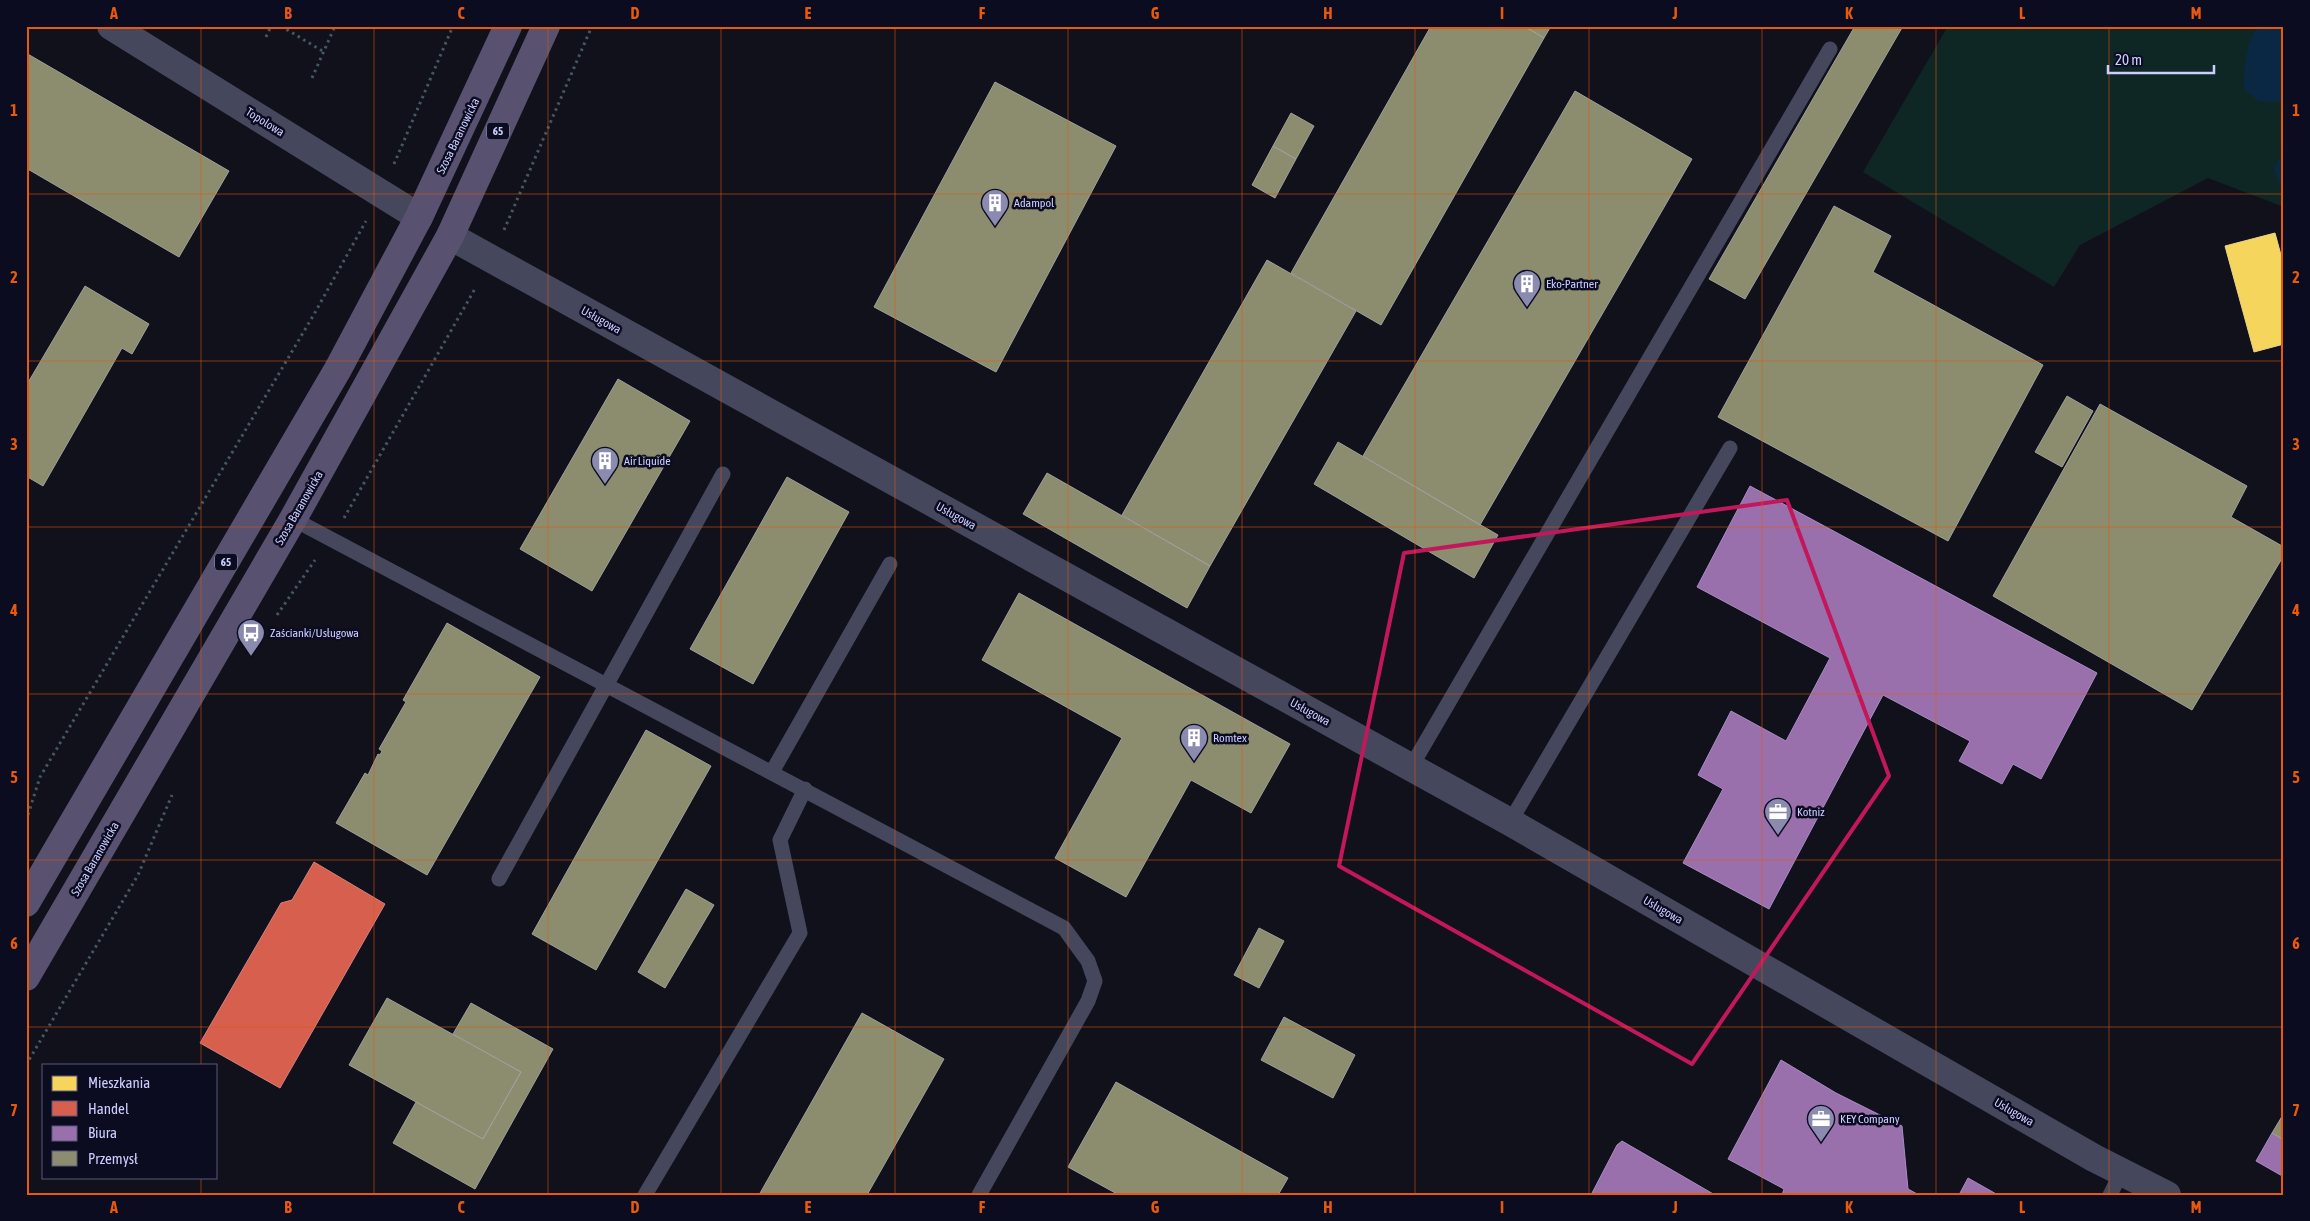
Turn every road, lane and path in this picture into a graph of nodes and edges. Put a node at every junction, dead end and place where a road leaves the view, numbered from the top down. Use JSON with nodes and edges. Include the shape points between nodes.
{"nodes":[{"id":1,"x":111,"y":26,"type":"edge"},
{"id":2,"x":270,"y":26,"type":"edge"},
{"id":3,"x":281,"y":26,"type":"edge"},
{"id":4,"x":335,"y":26,"type":"edge"},
{"id":5,"x":453,"y":26,"type":"edge"},
{"id":6,"x":508,"y":26,"type":"edge"},
{"id":7,"x":525,"y":26,"type":"edge"},
{"id":8,"x":546,"y":26,"type":"edge"},
{"id":9,"x":266,"y":37,"type":"dead end"},
{"id":10,"x":1830,"y":49,"type":"dead end"},
{"id":11,"x":324,"y":52,"type":"junction"},
{"id":12,"x":312,"y":78,"type":"dead end"},
{"id":13,"x":381,"y":194,"type":"junction"},
{"id":14,"x":434,"y":227,"type":"junction"},
{"id":15,"x":1730,"y":448,"type":"dead end"},
{"id":16,"x":724,"y":474,"type":"dead end"},
{"id":17,"x":262,"y":501,"type":"junction"},
{"id":18,"x":293,"y":519,"type":"junction"},
{"id":19,"x":890,"y":564,"type":"dead end"},
{"id":20,"x":190,"y":625,"type":"junction"},
{"id":21,"x":221,"y":644,"type":"junction"},
{"id":22,"x":606,"y":684,"type":"junction"},
{"id":23,"x":109,"y":762,"type":"junction"},
{"id":24,"x":1411,"y":768,"type":"junction"},
{"id":25,"x":772,"y":772,"type":"junction"},
{"id":26,"x":141,"y":781,"type":"junction"},
{"id":27,"x":805,"y":790,"type":"junction"},
{"id":28,"x":26,"y":821,"type":"edge"},
{"id":29,"x":1510,"y":822,"type":"junction"},
{"id":30,"x":499,"y":879,"type":"dead end"},
{"id":31,"x":28,"y":896,"type":"edge"},
{"id":32,"x":72,"y":899,"type":"junction"},
{"id":33,"x":26,"y":943,"type":"edge"},
{"id":34,"x":26,"y":977,"type":"edge"},
{"id":35,"x":2116,"y":1184,"type":"edge"},
{"id":36,"x":645,"y":1195,"type":"edge"},
{"id":37,"x":979,"y":1195,"type":"edge"},
{"id":38,"x":2167,"y":1195,"type":"edge"}],
"edges":[{"from":1,"to":13,"type":"street","name":"Topolowa"},
{"from":2,"to":9,"type":"path"},
{"from":3,"to":11,"type":"path"},
{"from":4,"to":11,"type":"path"},
{"from":5,"to":13,"type":"path"},
{"from":6,"to":14,"type":"main road","name":"Szosa Baranowicka","number":"65"},
{"from":7,"to":14,"type":"main road"},
{"from":8,"to":14,"type":"main road","name":"Szosa Baranowicka","number":"65"},
{"from":10,"to":24,"type":"lane"},
{"from":11,"to":12,"type":"path"},
{"from":13,"to":14,"type":"street","name":"Topolowa"},
{"from":13,"to":28,"type":"path","via":[[308,325],[40,777]]},
{"from":14,"to":17,"type":"main road","name":"Szosa Baranowicka","number":"65","via":[[338,369]]},
{"from":14,"to":18,"type":"main road","name":"Szosa Baranowicka","number":"65","via":[[342,432]]},
{"from":14,"to":24,"type":"street","name":"Usługowa"},
{"from":15,"to":29,"type":"lane"},
{"from":16,"to":22,"type":"lane"},
{"from":17,"to":18,"type":"main road"},
{"from":17,"to":20,"type":"main road","name":"Szosa Baranowicka","number":"65"},
{"from":18,"to":21,"type":"main road","name":"Szosa Baranowicka","number":"65"},
{"from":18,"to":22,"type":"lane"},
{"from":19,"to":25,"type":"lane"},
{"from":20,"to":21,"type":"main road"},
{"from":20,"to":23,"type":"main road","name":"Szosa Baranowicka","number":"65"},
{"from":21,"to":26,"type":"main road","name":"Szosa Baranowicka","number":"65"},
{"from":22,"to":25,"type":"lane"},
{"from":22,"to":30,"type":"lane"},
{"from":23,"to":26,"type":"main road"},
{"from":23,"to":31,"type":"main road","name":"Szosa Baranowicka","number":"65"},
{"from":24,"to":29,"type":"street","name":"Usługowa"},
{"from":25,"to":27,"type":"lane"},
{"from":26,"to":32,"type":"main road","name":"Szosa Baranowicka","number":"65"},
{"from":27,"to":36,"type":"lane","via":[[780,840],[800,933]]},
{"from":27,"to":37,"type":"lane","via":[[1064,928],[1088,961],[1095,981],[1088,1001]]},
{"from":29,"to":35,"type":"street","name":"Usługowa"},
{"from":31,"to":32,"type":"main road"},
{"from":31,"to":33,"type":"main road","via":[[48,906]]},
{"from":32,"to":34,"type":"main road","name":"Szosa Baranowicka","number":"65"},
{"from":35,"to":38,"type":"street","name":"Usługowa"}]}
